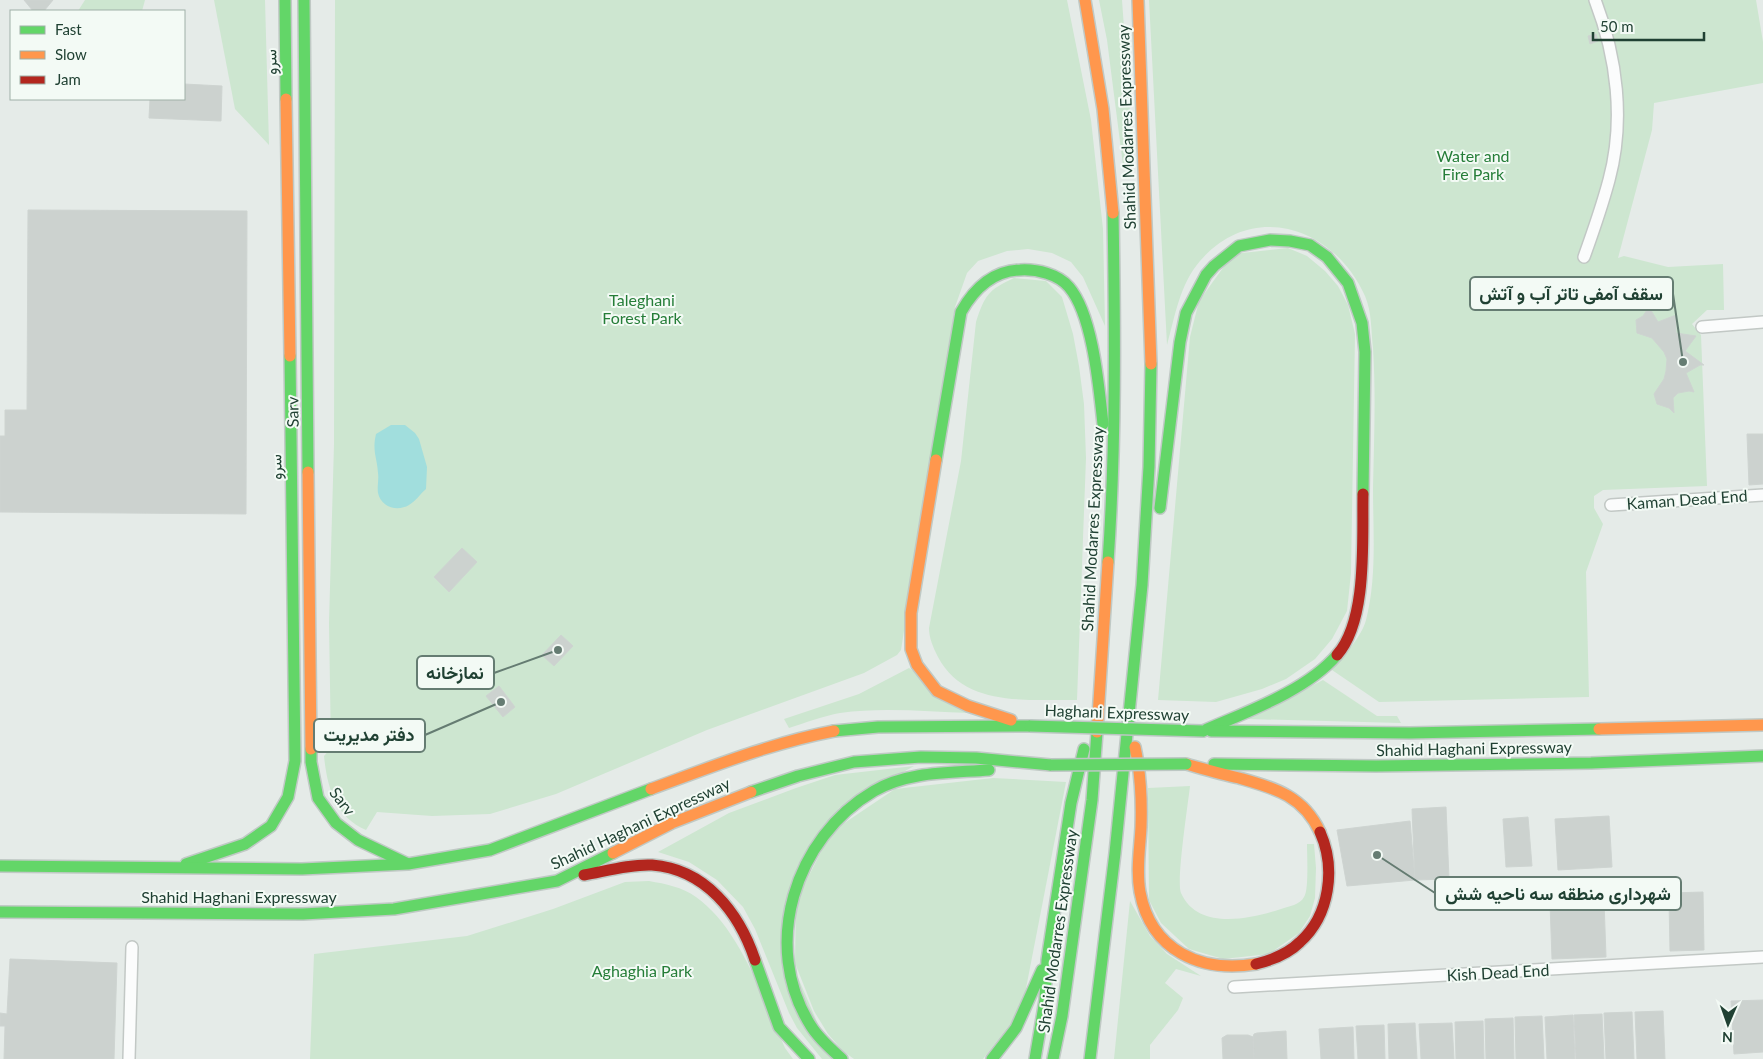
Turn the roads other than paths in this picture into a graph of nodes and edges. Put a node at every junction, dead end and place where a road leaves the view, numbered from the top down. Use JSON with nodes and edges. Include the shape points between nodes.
{"nodes":[{"id":1,"x":286,"y":0,"type":"edge"},
{"id":2,"x":304,"y":0,"type":"edge"},
{"id":3,"x":1085,"y":0,"type":"edge"},
{"id":4,"x":1138,"y":0,"type":"edge"},
{"id":5,"x":1595,"y":0,"type":"edge"},
{"id":6,"x":1584,"y":257,"type":"dead end"},
{"id":7,"x":1763,"y":322,"type":"edge"},
{"id":8,"x":1702,"y":326,"type":"dead end"},
{"id":9,"x":1763,"y":494,"type":"edge"},
{"id":10,"x":1112,"y":502,"type":"junction"},
{"id":11,"x":1611,"y":504,"type":"dead end"},
{"id":12,"x":1142,"y":585,"type":"junction"},
{"id":13,"x":1100,"y":685,"type":"junction"},
{"id":14,"x":1128,"y":710,"type":"junction"},
{"id":15,"x":1763,"y":725,"type":"edge"},
{"id":16,"x":1030,"y":726,"type":"junction"},
{"id":17,"x":1203,"y":731,"type":"junction"},
{"id":18,"x":1763,"y":756,"type":"edge"},
{"id":19,"x":1186,"y":764,"type":"junction"},
{"id":20,"x":1051,"y":765,"type":"junction"},
{"id":21,"x":408,"y":864,"type":"junction"},
{"id":22,"x":0,"y":866,"type":"edge"},
{"id":23,"x":178,"y":867,"type":"junction"},
{"id":24,"x":557,"y":881,"type":"junction"},
{"id":25,"x":0,"y":912,"type":"edge"},
{"id":26,"x":1076,"y":916,"type":"junction"},
{"id":27,"x":132,"y":947,"type":"dead end"},
{"id":28,"x":1763,"y":957,"type":"edge"},
{"id":29,"x":1047,"y":960,"type":"junction"},
{"id":30,"x":1234,"y":987,"type":"dead end"},
{"id":31,"x":129,"y":1059,"type":"edge"},
{"id":32,"x":809,"y":1059,"type":"edge"},
{"id":33,"x":842,"y":1059,"type":"edge"},
{"id":34,"x":992,"y":1059,"type":"edge"},
{"id":35,"x":1035,"y":1059,"type":"edge"},
{"id":36,"x":1053,"y":1059,"type":"edge"},
{"id":37,"x":1090,"y":1059,"type":"edge"}],
"edges":[{"from":1,"to":23,"type":"main road","name":"سرو","via":[[295,761],[288,797],[271,826],[245,844]]},
{"from":2,"to":21,"type":"main road","name":"Sarv","via":[[311,762],[318,798],[336,823],[358,840]]},
{"from":3,"to":10,"type":"main road","name":"Shahid Modarres Expressway","via":[[1103,109],[1113,209]]},
{"from":4,"to":12,"type":"main road","name":"Shahid Modarres Expressway","via":[[1152,372]]},
{"from":5,"to":6,"type":"street","via":[[1611,51],[1618,127],[1610,179]]},
{"from":7,"to":8,"type":"street"},
{"from":9,"to":11,"type":"street","name":"Kaman Dead End"},
{"from":10,"to":13,"type":"main road","name":"Shahid Modarres Expressway"},
{"from":10,"to":16,"type":"main road","via":[[1097,375],[1078,303],[1069,287],[1044,271],[1010,270],[994,276],[979,285],[961,312],[911,613],[911,649],[917,665],[937,690],[968,706]]},
{"from":12,"to":14,"type":"main road","name":"Shahid Modarres Expressway"},
{"from":12,"to":17,"type":"main road","via":[[1160,512],[1186,313],[1206,275],[1239,246],[1270,240],[1310,245],[1326,257],[1348,283],[1362,323],[1365,398],[1361,575],[1357,613],[1341,651],[1314,677]]},
{"from":13,"to":26,"type":"main road","name":"Shahid Modarres Expressway","via":[[1092,800]]},
{"from":13,"to":29,"type":"main road","via":[[1071,803]]},
{"from":14,"to":19,"type":"main road","via":[[1142,780],[1139,888],[1151,922],[1179,953],[1192,960],[1208,965],[1244,966],[1272,960],[1311,931],[1327,894],[1330,878],[1320,829],[1287,794]]},
{"from":14,"to":37,"type":"main road","name":"Shahid Modarres Expressway","via":[[1113,872]]},
{"from":15,"to":17,"type":"main road","name":"Shahid Haghani Expressway","via":[[1410,733]]},
{"from":16,"to":17,"type":"main road","name":"Haghani Expressway","bridge":true},
{"from":16,"to":21,"type":"main road","name":"Shahid Haghani Expressway","via":[[878,726],[804,737],[723,762],[490,850]]},
{"from":18,"to":19,"type":"main road","name":"Shahid Haghani Expressway","via":[[1591,763],[1376,766]]},
{"from":19,"to":20,"type":"main road","bridge":true},
{"from":20,"to":24,"type":"main road","name":"Shahid Haghani Expressway","via":[[921,757],[854,762],[798,776],[736,797],[672,824]]},
{"from":20,"to":33,"type":"main road","via":[[936,774],[894,782],[857,801],[822,835],[798,876],[787,932],[787,954],[790,977],[802,1009],[813,1029]]},
{"from":21,"to":23,"type":"main road","name":"Shahid Haghani Expressway","via":[[302,869]]},
{"from":22,"to":23,"type":"main road","name":"Shahid Haghani Expressway"},
{"from":24,"to":25,"type":"main road","name":"Shahid Haghani Expressway","via":[[394,909],[303,914]]},
{"from":24,"to":32,"type":"main road","via":[[651,865],[687,874],[704,883],[723,901],[740,927],[754,956],[779,1027]]},
{"from":26,"to":29,"type":"main road"},
{"from":26,"to":36,"type":"main road","name":"Shahid Modarres Expressway"},
{"from":27,"to":31,"type":"street"},
{"from":28,"to":30,"type":"street","name":"Kish Dead End"},
{"from":29,"to":34,"type":"main road","via":[[1016,1028]]},
{"from":29,"to":35,"type":"main road","via":[[1045,1000]]}]}
